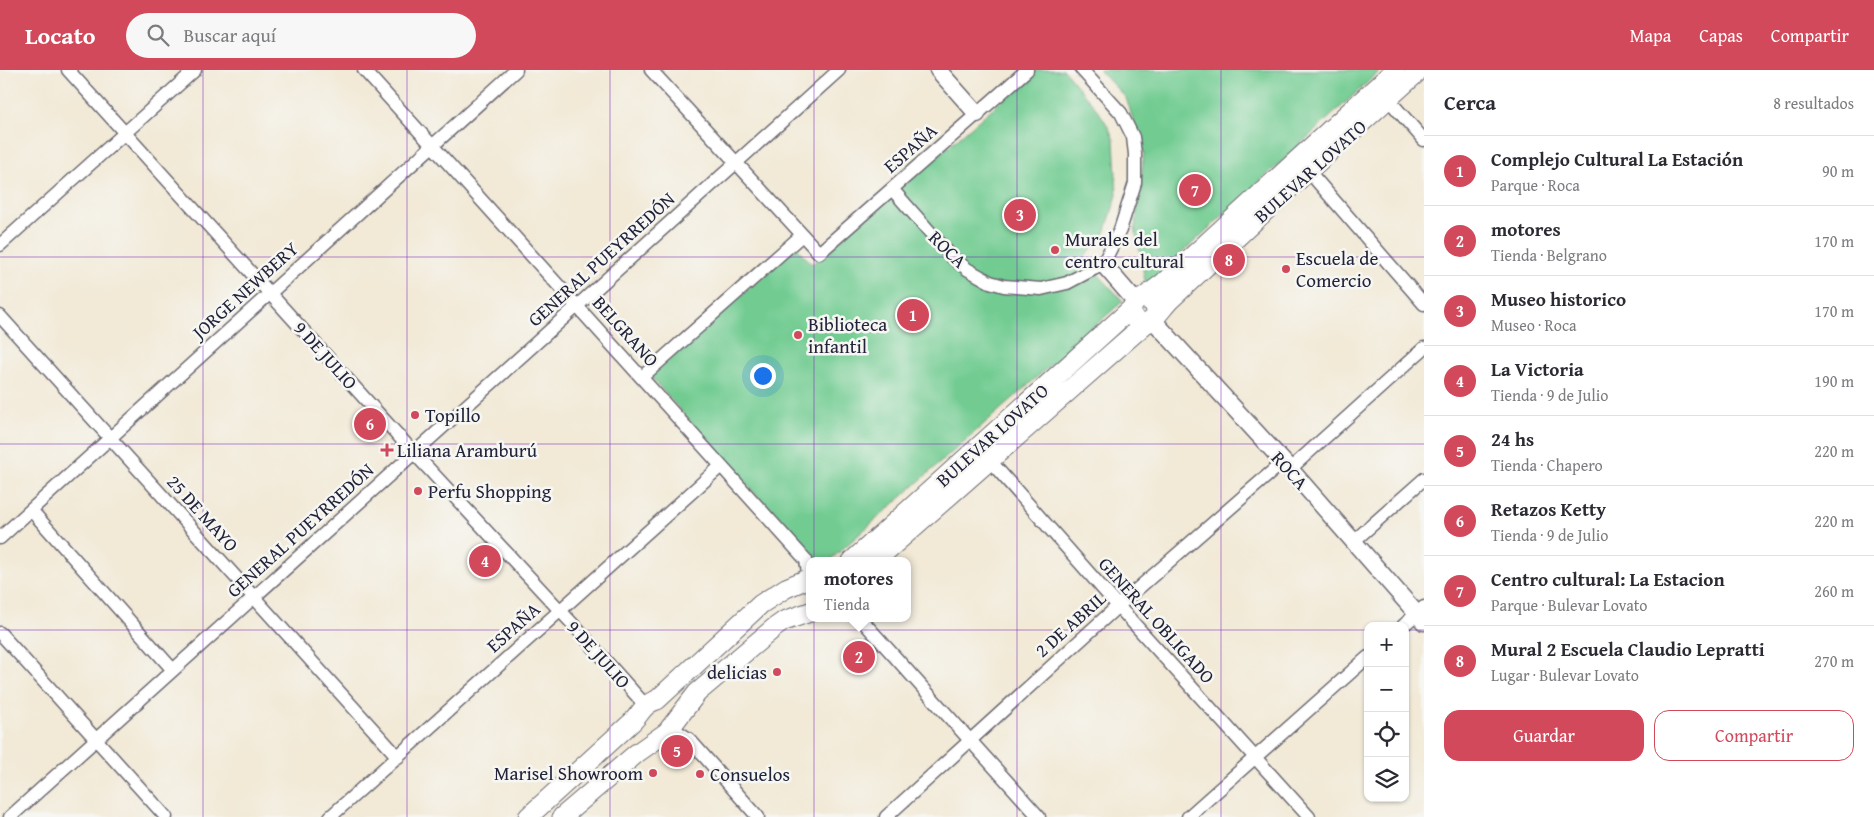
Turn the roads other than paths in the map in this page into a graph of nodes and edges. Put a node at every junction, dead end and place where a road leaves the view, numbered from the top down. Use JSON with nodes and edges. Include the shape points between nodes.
{"nodes":[{"id":1,"x":68,"y":70,"type":"edge"},
{"id":2,"x":195,"y":70,"type":"edge"},
{"id":3,"x":364,"y":70,"type":"edge"},
{"id":4,"x":516,"y":70,"type":"edge"},
{"id":5,"x":651,"y":70,"type":"edge"},
{"id":6,"x":839,"y":70,"type":"edge"},
{"id":7,"x":938,"y":70,"type":"edge"},
{"id":8,"x":1027,"y":70,"type":"edge"},
{"id":9,"x":1082,"y":70,"type":"edge"},
{"id":10,"x":1395,"y":70,"type":"edge"},
{"id":11,"x":1420,"y":70,"type":"edge"},
{"id":12,"x":1388,"y":99,"type":"junction"},
{"id":13,"x":977,"y":114,"type":"junction"},
{"id":14,"x":125,"y":133,"type":"junction"},
{"id":15,"x":1424,"y":140,"type":"edge"},
{"id":16,"x":432,"y":145,"type":"junction"},
{"id":17,"x":735,"y":164,"type":"junction"},
{"id":18,"x":1303,"y":164,"type":"junction"},
{"id":19,"x":892,"y":189,"type":"junction"},
{"id":20,"x":802,"y":235,"type":"junction"},
{"id":21,"x":0,"y":245,"type":"edge"},
{"id":22,"x":1103,"y":264,"type":"junction"},
{"id":23,"x":270,"y":294,"type":"junction"},
{"id":24,"x":1137,"y":303,"type":"junction"},
{"id":25,"x":1424,"y":304,"type":"edge"},
{"id":26,"x":577,"y":305,"type":"junction"},
{"id":27,"x":0,"y":316,"type":"edge"},
{"id":28,"x":1151,"y":319,"type":"junction"},
{"id":29,"x":1424,"y":348,"type":"edge"},
{"id":30,"x":642,"y":377,"type":"junction"},
{"id":31,"x":110,"y":437,"type":"junction"},
{"id":32,"x":414,"y":453,"type":"junction"},
{"id":33,"x":984,"y":453,"type":"junction"},
{"id":34,"x":722,"y":466,"type":"junction"},
{"id":35,"x":1286,"y":466,"type":"junction"},
{"id":36,"x":1424,"y":479,"type":"edge"},
{"id":37,"x":30,"y":510,"type":"junction"},
{"id":38,"x":0,"y":538,"type":"edge"},
{"id":39,"x":1354,"y":541,"type":"junction"},
{"id":40,"x":857,"y":557,"type":"edge"},
{"id":41,"x":879,"y":557,"type":"edge"},
{"id":42,"x":806,"y":560,"type":"edge"},
{"id":43,"x":806,"y":580,"type":"edge"},
{"id":44,"x":806,"y":581,"type":"edge"},
{"id":45,"x":253,"y":597,"type":"junction"},
{"id":46,"x":1118,"y":606,"type":"junction"},
{"id":47,"x":806,"y":610,"type":"edge"},
{"id":48,"x":559,"y":611,"type":"junction"},
{"id":49,"x":806,"y":614,"type":"edge"},
{"id":50,"x":1422,"y":614,"type":"edge"},
{"id":51,"x":864,"y":622,"type":"edge"},
{"id":52,"x":1409,"y":622,"type":"edge"},
{"id":53,"x":0,"y":632,"type":"edge"},
{"id":54,"x":1364,"y":662,"type":"edge"},
{"id":55,"x":173,"y":670,"type":"junction"},
{"id":56,"x":648,"y":706,"type":"junction"},
{"id":57,"x":669,"y":728,"type":"junction"},
{"id":58,"x":96,"y":739,"type":"junction"},
{"id":59,"x":970,"y":741,"type":"junction"},
{"id":60,"x":398,"y":757,"type":"junction"},
{"id":61,"x":1255,"y":758,"type":"junction"},
{"id":62,"x":10,"y":817,"type":"edge"},
{"id":63,"x":166,"y":817,"type":"edge"},
{"id":64,"x":330,"y":817,"type":"edge"},
{"id":65,"x":528,"y":817,"type":"edge"},
{"id":66,"x":562,"y":817,"type":"edge"},
{"id":67,"x":758,"y":817,"type":"edge"},
{"id":68,"x":886,"y":817,"type":"edge"},
{"id":69,"x":1038,"y":817,"type":"edge"},
{"id":70,"x":1188,"y":817,"type":"edge"},
{"id":71,"x":1309,"y":817,"type":"edge"}],
"edges":[{"from":1,"to":14,"type":"street","name":"9 DE JULIO"},
{"from":2,"to":14,"type":"street"},
{"from":3,"to":16,"type":"street","name":"BELGRANO"},
{"from":4,"to":16,"type":"street","name":"JORGE NEWBERY"},
{"from":5,"to":17,"type":"street"},
{"from":6,"to":17,"type":"street","name":"GENERAL PUEYRREDÓN"},
{"from":7,"to":13,"type":"street"},
{"from":8,"to":13,"type":"street","name":"ESPAÑA"},
{"from":9,"to":22,"type":"street","via":[[1121,113],[1133,137],[1135,154],[1135,183],[1120,230]]},
{"from":10,"to":18,"type":"main road","name":"BULEVAR LOVATO"},
{"from":11,"to":12,"type":"main road","name":"BULEVAR LOVATO"},
{"from":12,"to":15,"type":"street"},
{"from":12,"to":18,"type":"main road","name":"BULEVAR LOVATO"},
{"from":13,"to":19,"type":"street","name":"ESPAÑA"},
{"from":14,"to":21,"type":"street"},
{"from":14,"to":23,"type":"street","name":"9 DE JULIO"},
{"from":16,"to":23,"type":"street","name":"JORGE NEWBERY"},
{"from":16,"to":26,"type":"street","name":"BELGRANO"},
{"from":17,"to":20,"type":"street"},
{"from":17,"to":26,"type":"street","name":"GENERAL PUEYRREDÓN"},
{"from":18,"to":24,"type":"main road","name":"BULEVAR LOVATO"},
{"from":18,"to":25,"type":"street"},
{"from":18,"to":28,"type":"main road","name":"BULEVAR LOVATO"},
{"from":19,"to":20,"type":"street","name":"ESPAÑA","via":[[819,253]]},
{"from":19,"to":22,"type":"street","name":"ROCA","via":[[952,257],[990,282],[1041,289],[1067,283]]},
{"from":20,"to":30,"type":"street"},
{"from":22,"to":24,"type":"street","name":"ROCA"},
{"from":23,"to":31,"type":"street","name":"JORGE NEWBERY"},
{"from":23,"to":32,"type":"street","name":"9 DE JULIO"},
{"from":24,"to":28,"type":"main road","name":"ROCA","via":[[1153,302]]},
{"from":24,"to":33,"type":"main road","name":"BULEVAR LOVATO"},
{"from":26,"to":30,"type":"street","name":"BELGRANO"},
{"from":26,"to":32,"type":"street","name":"GENERAL PUEYRREDÓN"},
{"from":27,"to":31,"type":"street","name":"25 DE MAYO"},
{"from":28,"to":33,"type":"main road","name":"BULEVAR LOVATO"},
{"from":28,"to":35,"type":"street","name":"ROCA"},
{"from":29,"to":35,"type":"street","name":"2 DE ABRIL"},
{"from":30,"to":34,"type":"street","name":"BELGRANO"},
{"from":31,"to":37,"type":"street","name":"JORGE NEWBERY"},
{"from":31,"to":45,"type":"street","name":"25 DE MAYO"},
{"from":32,"to":45,"type":"street","name":"GENERAL PUEYRREDÓN"},
{"from":32,"to":48,"type":"street","name":"9 DE JULIO"},
{"from":33,"to":40,"type":"main road","name":"BULEVAR LOVATO"},
{"from":33,"to":41,"type":"main road","name":"BULEVAR LOVATO"},
{"from":33,"to":46,"type":"street","name":"GENERAL OBLIGADO"},
{"from":34,"to":42,"type":"street","name":"BELGRANO"},
{"from":34,"to":48,"type":"street","name":"ESPAÑA"},
{"from":35,"to":39,"type":"street","name":"ROCA"},
{"from":35,"to":46,"type":"street","name":"2 DE ABRIL"},
{"from":36,"to":39,"type":"street"},
{"from":37,"to":38,"type":"street","name":"JORGE NEWBERY"},
{"from":37,"to":55,"type":"street"},
{"from":39,"to":50,"type":"street","name":"ROCA"},
{"from":43,"to":56,"type":"main road","via":[[761,604]]},
{"from":44,"to":47,"type":"main road","via":[[797,591],[801,607]]},
{"from":45,"to":55,"type":"street","name":"GENERAL PUEYRREDÓN"},
{"from":45,"to":60,"type":"street","name":"25 DE MAYO"},
{"from":46,"to":59,"type":"street","name":"2 DE ABRIL"},
{"from":46,"to":61,"type":"street","name":"GENERAL OBLIGADO"},
{"from":48,"to":56,"type":"street","name":"9 DE JULIO"},
{"from":48,"to":60,"type":"street","name":"ESPAÑA"},
{"from":49,"to":57,"type":"main road","via":[[774,628],[697,694]]},
{"from":50,"to":52,"type":"street"},
{"from":51,"to":59,"type":"street"},
{"from":53,"to":58,"type":"street"},
{"from":54,"to":61,"type":"street"},
{"from":55,"to":58,"type":"street","name":"GENERAL PUEYRREDÓN"},
{"from":56,"to":57,"type":"main road","name":"9 DE JULIO","via":[[668,702],[672,706],[674,711]]},
{"from":56,"to":57,"type":"main road","name":"9 DE JULIO","via":[[641,720],[646,730],[651,733]]},
{"from":56,"to":65,"type":"main road"},
{"from":57,"to":66,"type":"main road"},
{"from":57,"to":67,"type":"street","via":[[689,739]]},
{"from":58,"to":62,"type":"street","name":"GENERAL PUEYRREDÓN"},
{"from":58,"to":63,"type":"street"},
{"from":59,"to":68,"type":"street","name":"2 DE ABRIL"},
{"from":59,"to":69,"type":"street"},
{"from":60,"to":64,"type":"street","name":"ESPAÑA"},
{"from":61,"to":70,"type":"street"},
{"from":61,"to":71,"type":"street","name":"GENERAL OBLIGADO"}]}
